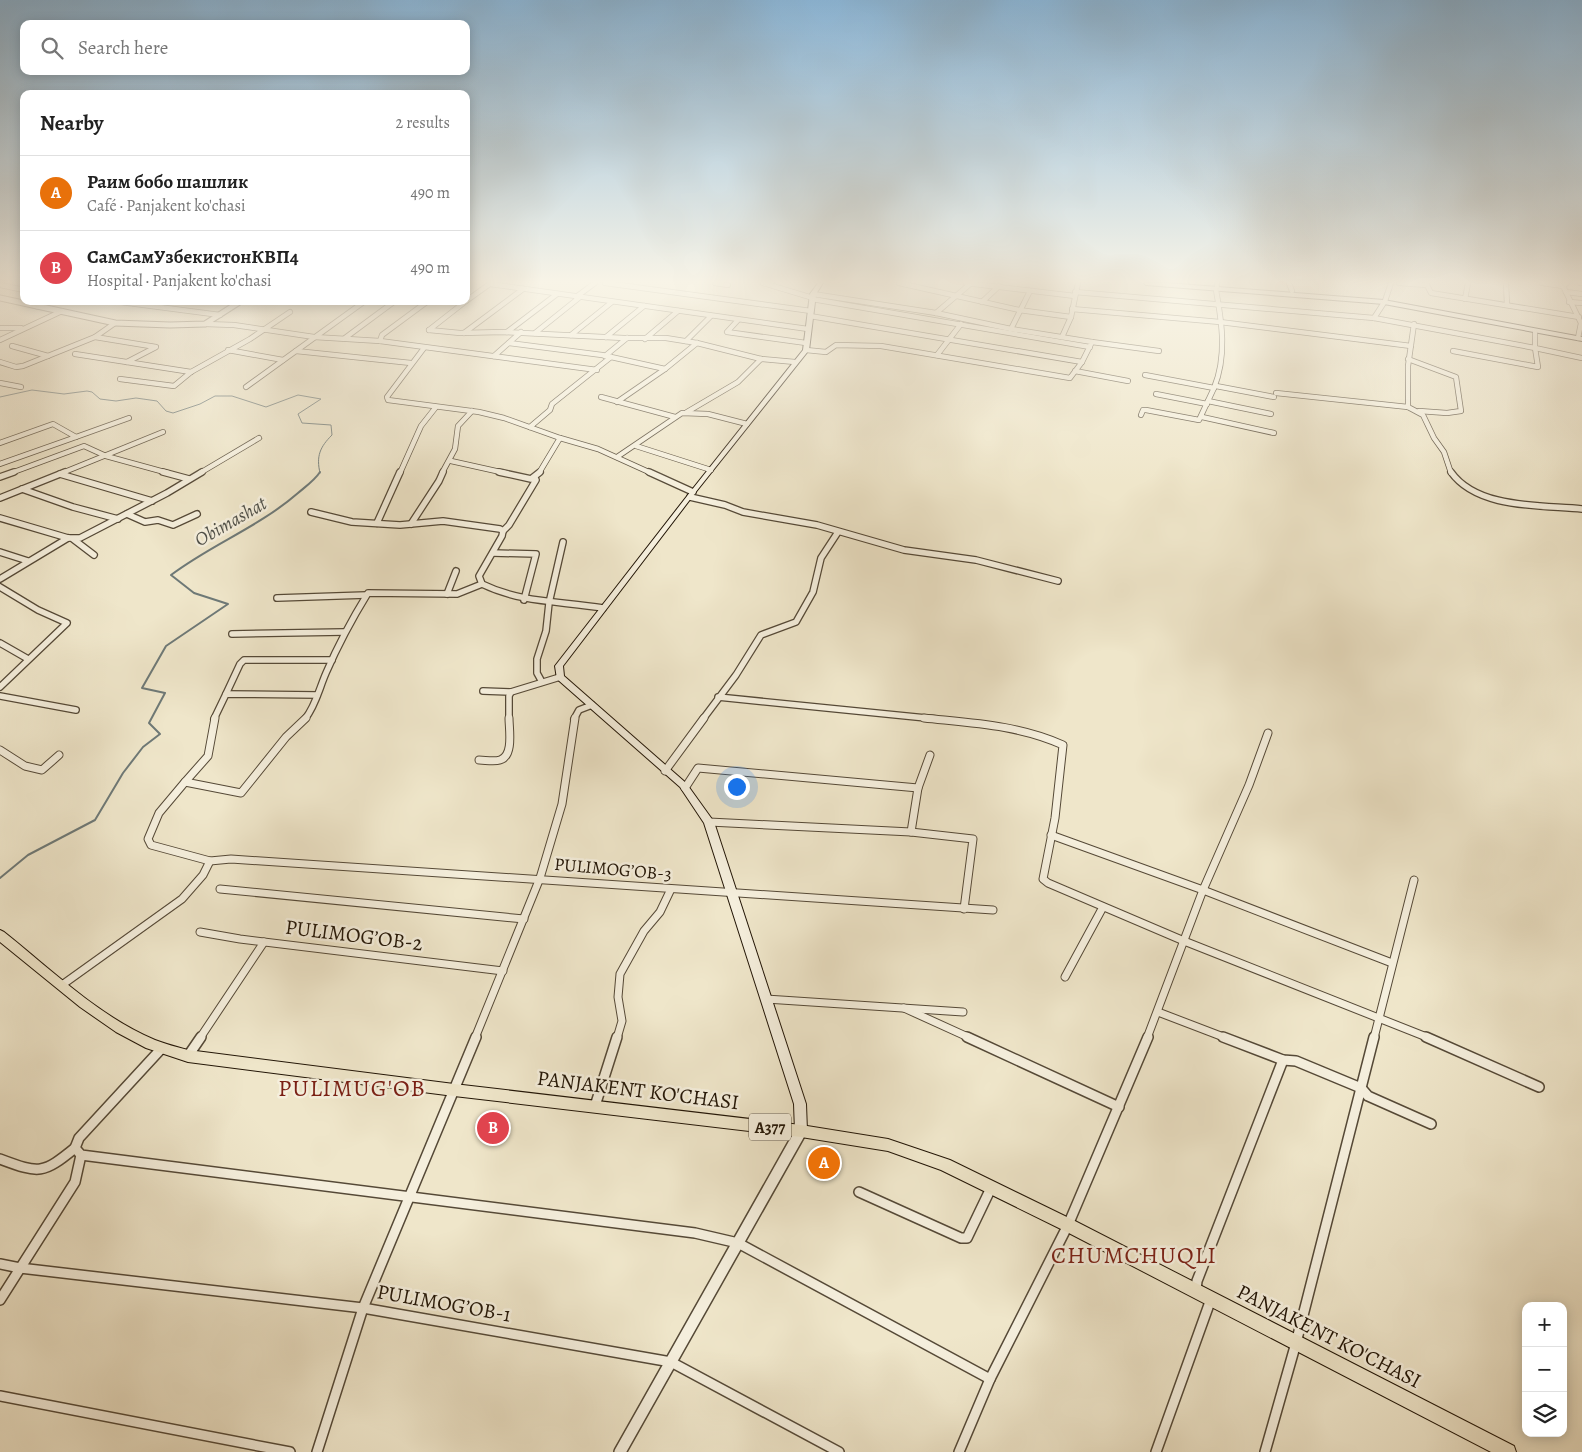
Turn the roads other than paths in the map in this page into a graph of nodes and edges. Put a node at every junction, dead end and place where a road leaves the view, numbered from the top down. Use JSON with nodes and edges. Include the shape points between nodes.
{"nodes":[{"id":1,"x":29,"y":351,"type":"edge"},
{"id":2,"x":61,"y":351,"type":"edge"},
{"id":3,"x":149,"y":351,"type":"edge"},
{"id":4,"x":227,"y":351,"type":"edge"},
{"id":5,"x":232,"y":351,"type":"edge"},
{"id":6,"x":295,"y":351,"type":"edge"},
{"id":7,"x":303,"y":351,"type":"edge"},
{"id":8,"x":422,"y":351,"type":"edge"},
{"id":9,"x":448,"y":351,"type":"edge"},
{"id":10,"x":501,"y":351,"type":"edge"},
{"id":11,"x":563,"y":351,"type":"edge"},
{"id":12,"x":611,"y":351,"type":"edge"},
{"id":13,"x":687,"y":351,"type":"edge"},
{"id":14,"x":728,"y":351,"type":"edge"},
{"id":15,"x":803,"y":351,"type":"edge"},
{"id":16,"x":910,"y":351,"type":"edge"},
{"id":17,"x":940,"y":351,"type":"edge"},
{"id":18,"x":1015,"y":351,"type":"edge"},
{"id":19,"x":1088,"y":351,"type":"edge"},
{"id":20,"x":1221,"y":351,"type":"edge"},
{"id":21,"x":1410,"y":351,"type":"edge"},
{"id":22,"x":1457,"y":351,"type":"edge"},
{"id":23,"x":1535,"y":351,"type":"edge"},
{"id":24,"x":1548,"y":351,"type":"edge"},
{"id":25,"x":75,"y":354,"type":"dead end"},
{"id":26,"x":936,"y":355,"type":"junction"},
{"id":27,"x":48,"y":356,"type":"junction"},
{"id":28,"x":494,"y":356,"type":"junction"},
{"id":29,"x":605,"y":356,"type":"junction"},
{"id":30,"x":611,"y":357,"type":"junction"},
{"id":31,"x":1582,"y":358,"type":"edge"},
{"id":32,"x":761,"y":359,"type":"junction"},
{"id":33,"x":1408,"y":359,"type":"junction"},
{"id":34,"x":284,"y":360,"type":"junction"},
{"id":35,"x":0,"y":362,"type":"edge"},
{"id":36,"x":127,"y":362,"type":"junction"},
{"id":37,"x":795,"y":362,"type":"junction"},
{"id":38,"x":1082,"y":362,"type":"junction"},
{"id":39,"x":411,"y":363,"type":"junction"},
{"id":40,"x":665,"y":369,"type":"junction"},
{"id":41,"x":597,"y":370,"type":"junction"},
{"id":42,"x":1076,"y":371,"type":"junction"},
{"id":43,"x":191,"y":372,"type":"junction"},
{"id":44,"x":1145,"y":374,"type":"dead end"},
{"id":45,"x":120,"y":380,"type":"dead end"},
{"id":46,"x":1128,"y":381,"type":"dead end"},
{"id":47,"x":0,"y":383,"type":"edge"},
{"id":48,"x":21,"y":387,"type":"dead end"},
{"id":49,"x":246,"y":387,"type":"dead end"},
{"id":50,"x":1215,"y":387,"type":"junction"},
{"id":51,"x":1156,"y":394,"type":"dead end"},
{"id":52,"x":601,"y":397,"type":"dead end"},
{"id":53,"x":616,"y":402,"type":"junction"},
{"id":54,"x":1208,"y":402,"type":"junction"},
{"id":55,"x":436,"y":407,"type":"junction"},
{"id":56,"x":1408,"y":407,"type":"junction"},
{"id":57,"x":472,"y":411,"type":"junction"},
{"id":58,"x":1418,"y":411,"type":"junction"},
{"id":59,"x":686,"y":412,"type":"junction"},
{"id":60,"x":1272,"y":414,"type":"dead end"},
{"id":61,"x":1141,"y":415,"type":"dead end"},
{"id":62,"x":674,"y":417,"type":"junction"},
{"id":63,"x":1202,"y":417,"type":"junction"},
{"id":64,"x":129,"y":418,"type":"dead end"},
{"id":65,"x":747,"y":424,"type":"junction"},
{"id":66,"x":530,"y":427,"type":"junction"},
{"id":67,"x":163,"y":432,"type":"dead end"},
{"id":68,"x":1274,"y":433,"type":"dead end"},
{"id":69,"x":76,"y":437,"type":"junction"},
{"id":70,"x":259,"y":438,"type":"dead end"},
{"id":71,"x":560,"y":438,"type":"junction"},
{"id":72,"x":0,"y":443,"type":"edge"},
{"id":73,"x":636,"y":446,"type":"junction"},
{"id":74,"x":106,"y":456,"type":"junction"},
{"id":75,"x":618,"y":457,"type":"junction"},
{"id":76,"x":451,"y":461,"type":"dead end"},
{"id":77,"x":0,"y":464,"type":"edge"},
{"id":78,"x":711,"y":470,"type":"junction"},
{"id":79,"x":60,"y":474,"type":"junction"},
{"id":80,"x":0,"y":477,"type":"edge"},
{"id":81,"x":535,"y":478,"type":"junction"},
{"id":82,"x":189,"y":479,"type":"junction"},
{"id":83,"x":22,"y":489,"type":"junction"},
{"id":84,"x":692,"y":494,"type":"junction"},
{"id":85,"x":0,"y":498,"type":"edge"},
{"id":86,"x":152,"y":501,"type":"junction"},
{"id":87,"x":1582,"y":509,"type":"edge"},
{"id":88,"x":311,"y":512,"type":"dead end"},
{"id":89,"x":127,"y":514,"type":"junction"},
{"id":90,"x":197,"y":514,"type":"dead end"},
{"id":91,"x":0,"y":518,"type":"edge"},
{"id":92,"x":118,"y":519,"type":"junction"},
{"id":93,"x":377,"y":523,"type":"junction"},
{"id":94,"x":411,"y":524,"type":"junction"},
{"id":95,"x":503,"y":531,"type":"junction"},
{"id":96,"x":838,"y":532,"type":"junction"},
{"id":97,"x":70,"y":539,"type":"junction"},
{"id":98,"x":563,"y":542,"type":"dead end"},
{"id":99,"x":0,"y":552,"type":"edge"},
{"id":100,"x":493,"y":553,"type":"junction"},
{"id":101,"x":94,"y":555,"type":"dead end"},
{"id":102,"x":28,"y":561,"type":"junction"},
{"id":103,"x":456,"y":571,"type":"dead end"},
{"id":104,"x":0,"y":579,"type":"edge"},
{"id":105,"x":1058,"y":581,"type":"dead end"},
{"id":106,"x":482,"y":584,"type":"junction"},
{"id":107,"x":0,"y":587,"type":"edge"},
{"id":108,"x":447,"y":594,"type":"junction"},
{"id":109,"x":366,"y":595,"type":"junction"},
{"id":110,"x":277,"y":598,"type":"dead end"},
{"id":111,"x":524,"y":600,"type":"junction"},
{"id":112,"x":550,"y":603,"type":"junction"},
{"id":113,"x":603,"y":608,"type":"junction"},
{"id":114,"x":344,"y":632,"type":"junction"},
{"id":115,"x":232,"y":634,"type":"dead end"},
{"id":116,"x":0,"y":643,"type":"edge"},
{"id":117,"x":28,"y":659,"type":"junction"},
{"id":118,"x":332,"y":660,"type":"junction"},
{"id":119,"x":560,"y":677,"type":"junction"},
{"id":120,"x":542,"y":682,"type":"junction"},
{"id":121,"x":0,"y":686,"type":"edge"},
{"id":122,"x":483,"y":691,"type":"dead end"},
{"id":123,"x":511,"y":692,"type":"junction"},
{"id":124,"x":226,"y":694,"type":"junction"},
{"id":125,"x":318,"y":695,"type":"junction"},
{"id":126,"x":0,"y":696,"type":"edge"},
{"id":127,"x":718,"y":697,"type":"junction"},
{"id":128,"x":592,"y":704,"type":"junction"},
{"id":129,"x":76,"y":710,"type":"dead end"},
{"id":130,"x":1268,"y":733,"type":"dead end"},
{"id":131,"x":0,"y":750,"type":"edge"},
{"id":132,"x":59,"y":755,"type":"dead end"},
{"id":133,"x":930,"y":755,"type":"dead end"},
{"id":134,"x":479,"y":760,"type":"dead end"},
{"id":135,"x":665,"y":770,"type":"junction"},
{"id":136,"x":185,"y":782,"type":"junction"},
{"id":137,"x":685,"y":788,"type":"junction"},
{"id":138,"x":918,"y":788,"type":"junction"},
{"id":139,"x":709,"y":822,"type":"junction"},
{"id":140,"x":911,"y":832,"type":"junction"},
{"id":141,"x":1051,"y":835,"type":"junction"},
{"id":142,"x":210,"y":861,"type":"junction"},
{"id":143,"x":540,"y":878,"type":"junction"},
{"id":144,"x":1414,"y":880,"type":"dead end"},
{"id":145,"x":220,"y":889,"type":"dead end"},
{"id":146,"x":671,"y":889,"type":"junction"},
{"id":147,"x":1203,"y":890,"type":"junction"},
{"id":148,"x":732,"y":894,"type":"junction"},
{"id":149,"x":1102,"y":906,"type":"junction"},
{"id":150,"x":964,"y":909,"type":"junction"},
{"id":151,"x":993,"y":910,"type":"dead end"},
{"id":152,"x":524,"y":919,"type":"junction"},
{"id":153,"x":200,"y":932,"type":"dead end"},
{"id":154,"x":0,"y":935,"type":"edge"},
{"id":155,"x":1184,"y":941,"type":"junction"},
{"id":156,"x":264,"y":942,"type":"junction"},
{"id":157,"x":1392,"y":963,"type":"junction"},
{"id":158,"x":504,"y":971,"type":"junction"},
{"id":159,"x":1065,"y":977,"type":"dead end"},
{"id":160,"x":62,"y":985,"type":"junction"},
{"id":161,"x":766,"y":999,"type":"junction"},
{"id":162,"x":904,"y":1008,"type":"junction"},
{"id":163,"x":963,"y":1012,"type":"dead end"},
{"id":164,"x":1158,"y":1012,"type":"junction"},
{"id":165,"x":1377,"y":1018,"type":"junction"},
{"id":166,"x":161,"y":1049,"type":"junction"},
{"id":167,"x":188,"y":1056,"type":"junction"},
{"id":168,"x":1283,"y":1060,"type":"junction"},
{"id":169,"x":1360,"y":1088,"type":"junction"},
{"id":170,"x":1539,"y":1088,"type":"dead end"},
{"id":171,"x":454,"y":1090,"type":"junction"},
{"id":172,"x":595,"y":1106,"type":"junction"},
{"id":173,"x":1119,"y":1107,"type":"junction"},
{"id":174,"x":1431,"y":1124,"type":"dead end"},
{"id":175,"x":801,"y":1131,"type":"junction"},
{"id":176,"x":78,"y":1151,"type":"junction"},
{"id":177,"x":0,"y":1159,"type":"edge"},
{"id":178,"x":991,"y":1188,"type":"junction"},
{"id":179,"x":859,"y":1192,"type":"dead end"},
{"id":180,"x":408,"y":1198,"type":"junction"},
{"id":181,"x":1068,"y":1225,"type":"junction"},
{"id":182,"x":738,"y":1243,"type":"junction"},
{"id":183,"x":0,"y":1264,"type":"edge"},
{"id":184,"x":20,"y":1268,"type":"junction"},
{"id":185,"x":1196,"y":1291,"type":"junction"},
{"id":186,"x":1211,"y":1299,"type":"junction"},
{"id":187,"x":0,"y":1300,"type":"edge"},
{"id":188,"x":363,"y":1308,"type":"junction"},
{"id":189,"x":1296,"y":1343,"type":"junction"},
{"id":190,"x":671,"y":1362,"type":"junction"},
{"id":191,"x":990,"y":1379,"type":"junction"},
{"id":192,"x":0,"y":1396,"type":"edge"},
{"id":193,"x":290,"y":1452,"type":"edge"},
{"id":194,"x":317,"y":1452,"type":"edge"},
{"id":195,"x":620,"y":1452,"type":"edge"},
{"id":196,"x":838,"y":1452,"type":"edge"},
{"id":197,"x":959,"y":1452,"type":"edge"},
{"id":198,"x":1156,"y":1452,"type":"edge"},
{"id":199,"x":1265,"y":1452,"type":"edge"},
{"id":200,"x":1508,"y":1452,"type":"edge"}],
"edges":[{"from":1,"to":27,"type":"street"},
{"from":2,"to":27,"type":"street"},
{"from":3,"to":36,"type":"street"},
{"from":4,"to":43,"type":"street"},
{"from":5,"to":34,"type":"street"},
{"from":6,"to":34,"type":"street"},
{"from":7,"to":39,"type":"street"},
{"from":8,"to":39,"type":"street"},
{"from":9,"to":28,"type":"street"},
{"from":10,"to":28,"type":"street"},
{"from":11,"to":29,"type":"street"},
{"from":12,"to":29,"type":"street"},
{"from":13,"to":40,"type":"street"},
{"from":14,"to":32,"type":"street"},
{"from":15,"to":37,"type":"main road"},
{"from":16,"to":26,"type":"street"},
{"from":17,"to":26,"type":"street"},
{"from":18,"to":38,"type":"street"},
{"from":19,"to":38,"type":"street"},
{"from":20,"to":50,"type":"street","via":[[1222,369]]},
{"from":21,"to":33,"type":"street"},
{"from":22,"to":23,"type":"street","via":[[1538,367]]},
{"from":24,"to":31,"type":"street"},
{"from":25,"to":36,"type":"street"},
{"from":26,"to":42,"type":"street","via":[[1070,378]]},
{"from":27,"to":35,"type":"street","via":[[16,367]]},
{"from":28,"to":41,"type":"street"},
{"from":29,"to":30,"type":"street"},
{"from":30,"to":40,"type":"street"},
{"from":30,"to":41,"type":"street"},
{"from":32,"to":37,"type":"street"},
{"from":32,"to":59,"type":"street","via":[[719,397]]},
{"from":33,"to":56,"type":"street"},
{"from":33,"to":58,"type":"street","via":[[1456,377],[1461,410],[1447,413]]},
{"from":34,"to":49,"type":"street"},
{"from":36,"to":43,"type":"street"},
{"from":37,"to":65,"type":"main road"},
{"from":38,"to":42,"type":"street"},
{"from":39,"to":55,"type":"street","via":[[386,399]]},
{"from":40,"to":53,"type":"street"},
{"from":41,"to":66,"type":"street","via":[[552,404],[550,410]]},
{"from":42,"to":46,"type":"street"},
{"from":43,"to":45,"type":"street","via":[[172,386]]},
{"from":44,"to":50,"type":"street"},
{"from":47,"to":48,"type":"street"},
{"from":50,"to":54,"type":"street"},
{"from":50,"to":56,"type":"street"},
{"from":51,"to":54,"type":"street"},
{"from":52,"to":53,"type":"street"},
{"from":53,"to":62,"type":"street"},
{"from":54,"to":60,"type":"street"},
{"from":54,"to":63,"type":"street"},
{"from":55,"to":57,"type":"street"},
{"from":55,"to":93,"type":"street","via":[[421,426]]},
{"from":56,"to":58,"type":"street"},
{"from":57,"to":66,"type":"street"},
{"from":57,"to":94,"type":"street","via":[[458,425],[457,444],[439,481]]},
{"from":58,"to":87,"type":"street","via":[[1423,414],[1457,481],[1494,501]]},
{"from":59,"to":62,"type":"street"},
{"from":59,"to":65,"type":"street"},
{"from":61,"to":63,"type":"street","via":[[1146,410],[1196,420]]},
{"from":62,"to":73,"type":"street"},
{"from":63,"to":68,"type":"street"},
{"from":64,"to":69,"type":"street"},
{"from":65,"to":78,"type":"main road"},
{"from":66,"to":71,"type":"street"},
{"from":67,"to":74,"type":"street"},
{"from":69,"to":72,"type":"street","via":[[53,424]]},
{"from":69,"to":77,"type":"street"},
{"from":70,"to":82,"type":"street"},
{"from":71,"to":75,"type":"street"},
{"from":71,"to":81,"type":"street"},
{"from":73,"to":75,"type":"street"},
{"from":73,"to":78,"type":"street"},
{"from":74,"to":79,"type":"street"},
{"from":74,"to":80,"type":"street","via":[[84,446]]},
{"from":74,"to":82,"type":"street"},
{"from":75,"to":84,"type":"street"},
{"from":76,"to":81,"type":"street"},
{"from":78,"to":84,"type":"main road"},
{"from":79,"to":83,"type":"street"},
{"from":79,"to":86,"type":"street"},
{"from":81,"to":95,"type":"street"},
{"from":82,"to":86,"type":"street"},
{"from":83,"to":85,"type":"street"},
{"from":83,"to":92,"type":"street"},
{"from":84,"to":96,"type":"street","via":[[743,512],[817,525]]},
{"from":84,"to":113,"type":"main road"},
{"from":86,"to":89,"type":"street"},
{"from":88,"to":93,"type":"street","via":[[352,522]]},
{"from":89,"to":90,"type":"street","via":[[145,522],[158,520],[173,525]]},
{"from":89,"to":92,"type":"street"},
{"from":91,"to":97,"type":"street"},
{"from":92,"to":97,"type":"street","via":[[80,538]]},
{"from":93,"to":94,"type":"street"},
{"from":94,"to":95,"type":"street","via":[[443,522]]},
{"from":95,"to":100,"type":"street"},
{"from":96,"to":105,"type":"street","via":[[904,550],[976,560]]},
{"from":96,"to":127,"type":"street","via":[[821,558],[813,592],[796,622],[761,635]]},
{"from":97,"to":101,"type":"street"},
{"from":97,"to":102,"type":"street"},
{"from":98,"to":112,"type":"street"},
{"from":99,"to":102,"type":"street"},
{"from":100,"to":106,"type":"street","via":[[479,576]]},
{"from":100,"to":111,"type":"street","via":[[536,554]]},
{"from":102,"to":104,"type":"street"},
{"from":103,"to":108,"type":"street"},
{"from":106,"to":108,"type":"street","via":[[466,592]]},
{"from":106,"to":111,"type":"street"},
{"from":107,"to":117,"type":"street","via":[[38,610],[68,622]]},
{"from":108,"to":109,"type":"street"},
{"from":109,"to":110,"type":"street"},
{"from":109,"to":114,"type":"street"},
{"from":111,"to":112,"type":"street"},
{"from":112,"to":113,"type":"street"},
{"from":112,"to":120,"type":"street","via":[[537,659],[537,673]]},
{"from":113,"to":119,"type":"main road","via":[[560,666]]},
{"from":114,"to":115,"type":"street"},
{"from":114,"to":118,"type":"street"},
{"from":116,"to":117,"type":"street"},
{"from":117,"to":121,"type":"street"},
{"from":118,"to":124,"type":"street","name":"PULIMOG’OB-3","via":[[244,660]]},
{"from":118,"to":125,"type":"street"},
{"from":119,"to":120,"type":"street"},
{"from":119,"to":128,"type":"main road"},
{"from":120,"to":123,"type":"street"},
{"from":122,"to":123,"type":"street"},
{"from":123,"to":134,"type":"street","via":[[509,750],[501,760]]},
{"from":124,"to":125,"type":"street"},
{"from":124,"to":136,"type":"street","name":"PULIMOG’OB-3","via":[[214,720],[208,756]]},
{"from":125,"to":136,"type":"street","via":[[306,718],[286,737],[242,793]]},
{"from":126,"to":129,"type":"street"},
{"from":127,"to":135,"type":"street"},
{"from":127,"to":141,"type":"street","via":[[996,725],[1041,736],[1063,746]]},
{"from":128,"to":135,"type":"main road"},
{"from":128,"to":143,"type":"street","via":[[575,715],[562,804]]},
{"from":130,"to":147,"type":"street"},
{"from":131,"to":132,"type":"street","via":[[25,766],[42,770]]},
{"from":133,"to":138,"type":"street"},
{"from":135,"to":137,"type":"main road"},
{"from":136,"to":142,"type":"street","name":"PULIMOG’OB-3","via":[[159,813],[148,839],[151,845]]},
{"from":137,"to":138,"type":"street","via":[[698,768]]},
{"from":137,"to":139,"type":"main road"},
{"from":138,"to":140,"type":"street"},
{"from":139,"to":140,"type":"street"},
{"from":139,"to":148,"type":"main road"},
{"from":140,"to":150,"type":"street","via":[[973,839]]},
{"from":141,"to":147,"type":"street"},
{"from":141,"to":149,"type":"street","via":[[1044,879]]},
{"from":142,"to":143,"type":"street","name":"PULIMOG’OB-3"},
{"from":142,"to":160,"type":"street","via":[[203,875],[182,899]]},
{"from":143,"to":146,"type":"street","name":"PULIMOG’OB-3"},
{"from":143,"to":152,"type":"street"},
{"from":144,"to":157,"type":"street"},
{"from":145,"to":152,"type":"street"},
{"from":146,"to":148,"type":"street","name":"PULIMOG’OB-3"},
{"from":146,"to":172,"type":"street","via":[[620,974],[618,997],[622,1021]]},
{"from":147,"to":155,"type":"street"},
{"from":147,"to":157,"type":"street"},
{"from":148,"to":150,"type":"street","name":"PULIMOG’OB-3"},
{"from":148,"to":161,"type":"main road"},
{"from":149,"to":155,"type":"street"},
{"from":149,"to":159,"type":"street"},
{"from":150,"to":151,"type":"street","name":"PULIMOG’OB-3"},
{"from":152,"to":158,"type":"street"},
{"from":153,"to":156,"type":"street","name":"PULIMOG’OB-2"},
{"from":154,"to":160,"type":"main road","name":"PANJAKENT KO'CHASI","number":"A377"},
{"from":155,"to":164,"type":"street"},
{"from":155,"to":165,"type":"street"},
{"from":156,"to":158,"type":"street","name":"PULIMOG’OB-2"},
{"from":156,"to":167,"type":"street"},
{"from":157,"to":165,"type":"street"},
{"from":158,"to":171,"type":"street"},
{"from":160,"to":166,"type":"main road","name":"PANJAKENT KO'CHASI","number":"A377","via":[[121,1029]]},
{"from":161,"to":162,"type":"street"},
{"from":161,"to":175,"type":"main road","via":[[800,1104]]},
{"from":162,"to":163,"type":"street"},
{"from":162,"to":173,"type":"street"},
{"from":164,"to":168,"type":"street"},
{"from":164,"to":173,"type":"street"},
{"from":165,"to":169,"type":"street"},
{"from":165,"to":170,"type":"street","via":[[1452,1047]]},
{"from":166,"to":167,"type":"main road","name":"PANJAKENT KO'CHASI","number":"A377"},
{"from":166,"to":176,"type":"street","via":[[79,1138]]},
{"from":167,"to":171,"type":"main road","name":"PANJAKENT KO'CHASI","number":"A377"},
{"from":168,"to":169,"type":"street","via":[[1296,1061]]},
{"from":168,"to":185,"type":"street","via":[[1197,1281]]},
{"from":169,"to":174,"type":"street","via":[[1368,1096]]},
{"from":169,"to":189,"type":"street"},
{"from":171,"to":172,"type":"main road","name":"PANJAKENT KO'CHASI","number":"A377"},
{"from":171,"to":180,"type":"street"},
{"from":172,"to":175,"type":"main road","name":"PANJAKENT KO'CHASI","number":"A377"},
{"from":173,"to":181,"type":"street"},
{"from":175,"to":178,"type":"main road","name":"PANJAKENT KO'CHASI","number":"A377","via":[[888,1145],[945,1165]]},
{"from":175,"to":182,"type":"street"},
{"from":176,"to":177,"type":"street","via":[[44,1170]]},
{"from":176,"to":180,"type":"street"},
{"from":176,"to":184,"type":"street","via":[[75,1182]]},
{"from":178,"to":179,"type":"street","via":[[967,1238]]},
{"from":178,"to":181,"type":"main road","name":"PANJAKENT KO'CHASI","number":"A377"},
{"from":180,"to":182,"type":"street","via":[[694,1233]]},
{"from":180,"to":188,"type":"street"},
{"from":181,"to":185,"type":"main road","name":"PANJAKENT KO'CHASI","number":"A377"},
{"from":181,"to":191,"type":"street"},
{"from":182,"to":190,"type":"street"},
{"from":182,"to":191,"type":"street"},
{"from":183,"to":184,"type":"street","name":"PULIMOG’OB-1"},
{"from":184,"to":187,"type":"street"},
{"from":184,"to":188,"type":"street","name":"PULIMOG’OB-1"},
{"from":185,"to":186,"type":"main road","name":"PANJAKENT KO'CHASI","number":"A377"},
{"from":186,"to":189,"type":"main road","name":"PANJAKENT KO'CHASI","number":"A377"},
{"from":186,"to":198,"type":"street"},
{"from":188,"to":190,"type":"street","name":"PULIMOG’OB-1"},
{"from":188,"to":194,"type":"street"},
{"from":189,"to":199,"type":"street"},
{"from":189,"to":200,"type":"main road","name":"PANJAKENT KO'CHASI","number":"A377"},
{"from":190,"to":195,"type":"street"},
{"from":190,"to":196,"type":"street","name":"PULIMOG’OB-1"},
{"from":191,"to":197,"type":"street"},
{"from":192,"to":193,"type":"street"}]}
